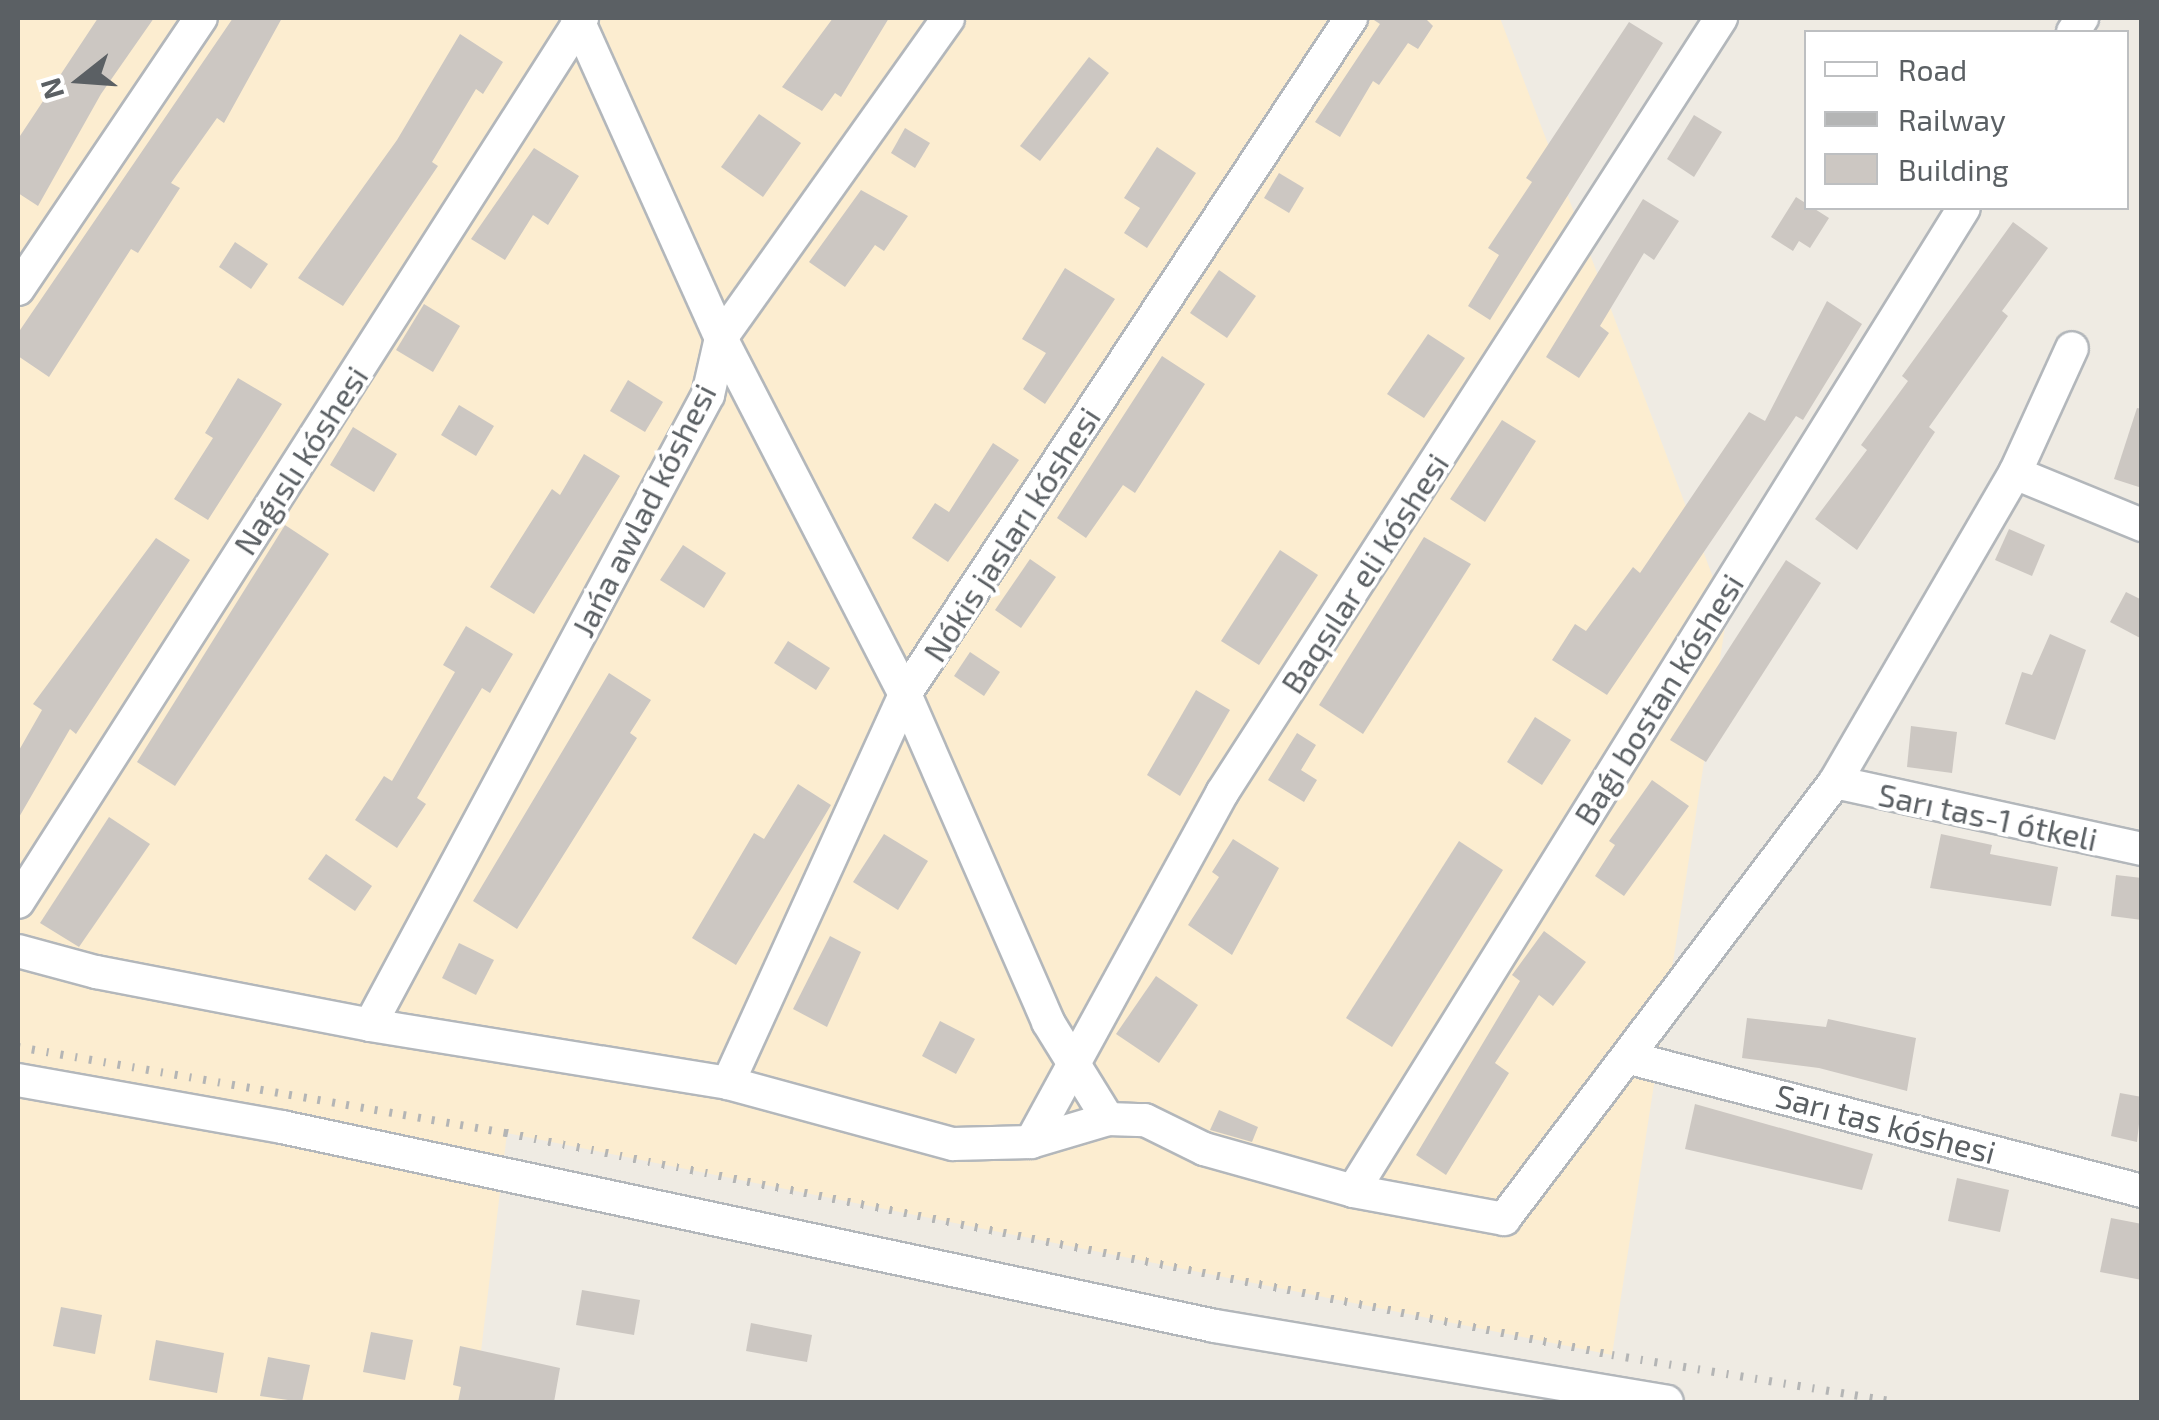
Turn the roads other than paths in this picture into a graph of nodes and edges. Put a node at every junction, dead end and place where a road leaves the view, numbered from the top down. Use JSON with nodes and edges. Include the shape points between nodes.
{"nodes":[{"id":1,"x":201,"y":18,"type":"edge"},
{"id":2,"x":948,"y":18,"type":"edge"},
{"id":3,"x":1352,"y":18,"type":"edge"},
{"id":4,"x":1721,"y":18,"type":"edge"},
{"id":5,"x":579,"y":19,"type":"edge"},
{"id":6,"x":1963,"y":210,"type":"edge"},
{"id":7,"x":18,"y":290,"type":"edge"},
{"id":8,"x":721,"y":338,"type":"junction"},
{"id":9,"x":2072,"y":348,"type":"dead end"},
{"id":10,"x":2014,"y":473,"type":"junction"},
{"id":11,"x":2142,"y":525,"type":"edge"},
{"id":12,"x":906,"y":694,"type":"junction"},
{"id":13,"x":1835,"y":782,"type":"junction"},
{"id":14,"x":2142,"y":849,"type":"edge"},
{"id":15,"x":18,"y":902,"type":"edge"},
{"id":16,"x":18,"y":950,"type":"edge"},
{"id":17,"x":370,"y":1025,"type":"junction"},
{"id":18,"x":1630,"y":1058,"type":"junction"},
{"id":19,"x":1076,"y":1069,"type":"junction"},
{"id":20,"x":18,"y":1080,"type":"edge"},
{"id":21,"x":728,"y":1083,"type":"junction"},
{"id":22,"x":1108,"y":1119,"type":"junction"},
{"id":23,"x":1031,"y":1142,"type":"junction"},
{"id":24,"x":1353,"y":1190,"type":"junction"},
{"id":25,"x":2142,"y":1190,"type":"edge"},
{"id":26,"x":1668,"y":1402,"type":"edge"}],
"edges":[{"from":1,"to":7,"type":"street"},
{"from":2,"to":8,"type":"street","name":"Jańa awlad kóshesi"},
{"from":3,"to":12,"type":"street","name":"Nókis jasları kóshesi"},
{"from":4,"to":19,"type":"street","name":"Baqsılar eli kóshesi","via":[[1222,794]]},
{"from":5,"to":8,"type":"street"},
{"from":5,"to":15,"type":"street","name":"Naǵıslı kóshesi"},
{"from":6,"to":24,"type":"street","name":"Baǵı bostan kóshesi"},
{"from":8,"to":12,"type":"street"},
{"from":8,"to":17,"type":"street","name":"Jańa awlad kóshesi","via":[[708,396]]},
{"from":9,"to":10,"type":"street"},
{"from":10,"to":11,"type":"street"},
{"from":10,"to":13,"type":"street"},
{"from":12,"to":19,"type":"street","via":[[1048,1022]]},
{"from":12,"to":21,"type":"street","name":"Nókis jasları kóshesi"},
{"from":13,"to":14,"type":"street","name":"Sarı tas-1 ótkeli"},
{"from":13,"to":18,"type":"street"},
{"from":16,"to":17,"type":"street","via":[[96,972]]},
{"from":17,"to":21,"type":"street"},
{"from":18,"to":24,"type":"street","via":[[1504,1219]]},
{"from":18,"to":25,"type":"street","name":"Sarı tas kóshesi"},
{"from":19,"to":22,"type":"street"},
{"from":19,"to":23,"type":"street","name":"Baqsılar eli kóshesi"},
{"from":20,"to":26,"type":"street","via":[[282,1127],[1215,1326]]},
{"from":21,"to":23,"type":"street","via":[[954,1144]]},
{"from":22,"to":23,"type":"street"},
{"from":22,"to":24,"type":"street","via":[[1145,1120],[1204,1149]]}]}
